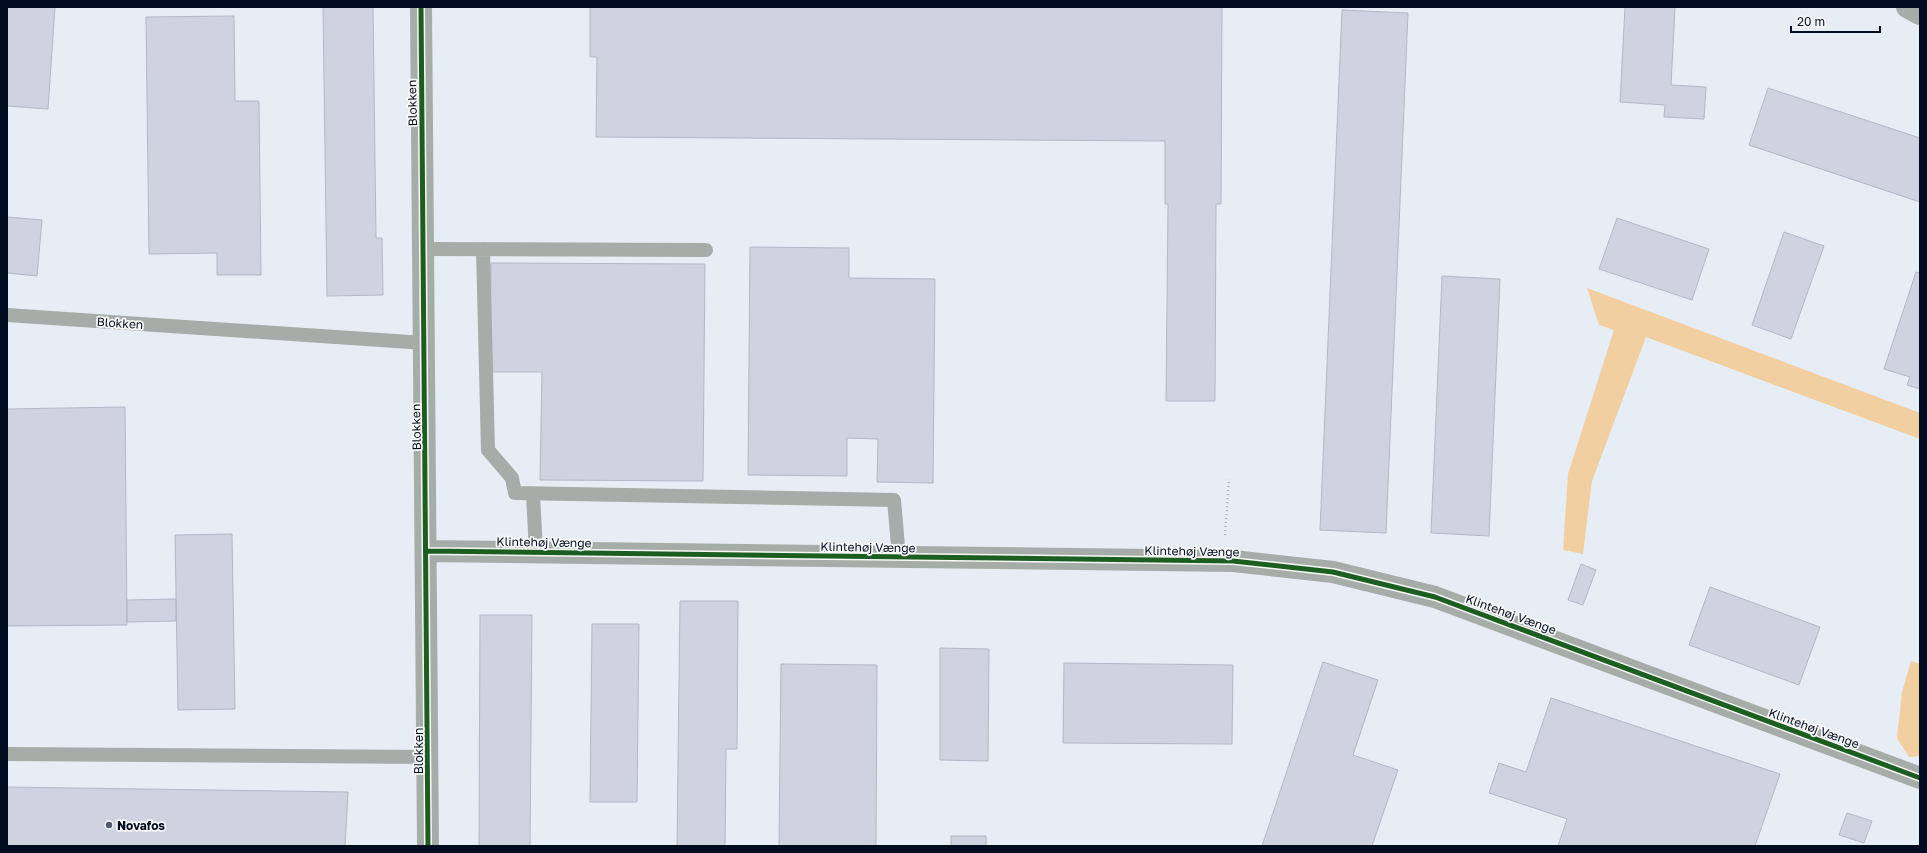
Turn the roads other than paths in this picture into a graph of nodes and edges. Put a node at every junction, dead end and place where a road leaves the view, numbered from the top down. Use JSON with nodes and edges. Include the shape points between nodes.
{"nodes":[{"id":1,"x":421,"y":7,"type":"edge"},
{"id":2,"x":1907,"y":7,"type":"edge"},
{"id":3,"x":1920,"y":14,"type":"edge"},
{"id":4,"x":424,"y":249,"type":"junction"},
{"id":5,"x":483,"y":249,"type":"junction"},
{"id":6,"x":706,"y":250,"type":"dead end"},
{"id":7,"x":7,"y":315,"type":"edge"},
{"id":8,"x":425,"y":343,"type":"junction"},
{"id":9,"x":533,"y":494,"type":"junction"},
{"id":10,"x":427,"y":551,"type":"junction"},
{"id":11,"x":536,"y":552,"type":"junction"},
{"id":12,"x":899,"y":557,"type":"junction"},
{"id":13,"x":7,"y":754,"type":"edge"},
{"id":14,"x":428,"y":757,"type":"junction"},
{"id":15,"x":1920,"y":778,"type":"edge"},
{"id":16,"x":428,"y":846,"type":"edge"}],
"edges":[{"from":1,"to":4,"type":"street","name":"Blokken"},
{"from":2,"to":3,"type":"street"},
{"from":4,"to":5,"type":"lane"},
{"from":4,"to":8,"type":"street","name":"Blokken"},
{"from":5,"to":6,"type":"lane"},
{"from":5,"to":9,"type":"lane","via":[[488,450],[512,478],[515,493]]},
{"from":7,"to":8,"type":"lane","name":"Blokken"},
{"from":8,"to":10,"type":"street","name":"Blokken"},
{"from":9,"to":11,"type":"lane"},
{"from":9,"to":12,"type":"lane","via":[[894,500]]},
{"from":10,"to":11,"type":"street","name":"Klintehøj Vænge"},
{"from":10,"to":14,"type":"street","name":"Blokken"},
{"from":11,"to":12,"type":"street","name":"Klintehøj Vænge"},
{"from":12,"to":15,"type":"street","name":"Klintehøj Vænge","via":[[1233,561],[1333,572],[1435,597]]},
{"from":13,"to":14,"type":"lane"},
{"from":14,"to":16,"type":"street","name":"Blokken"}]}
